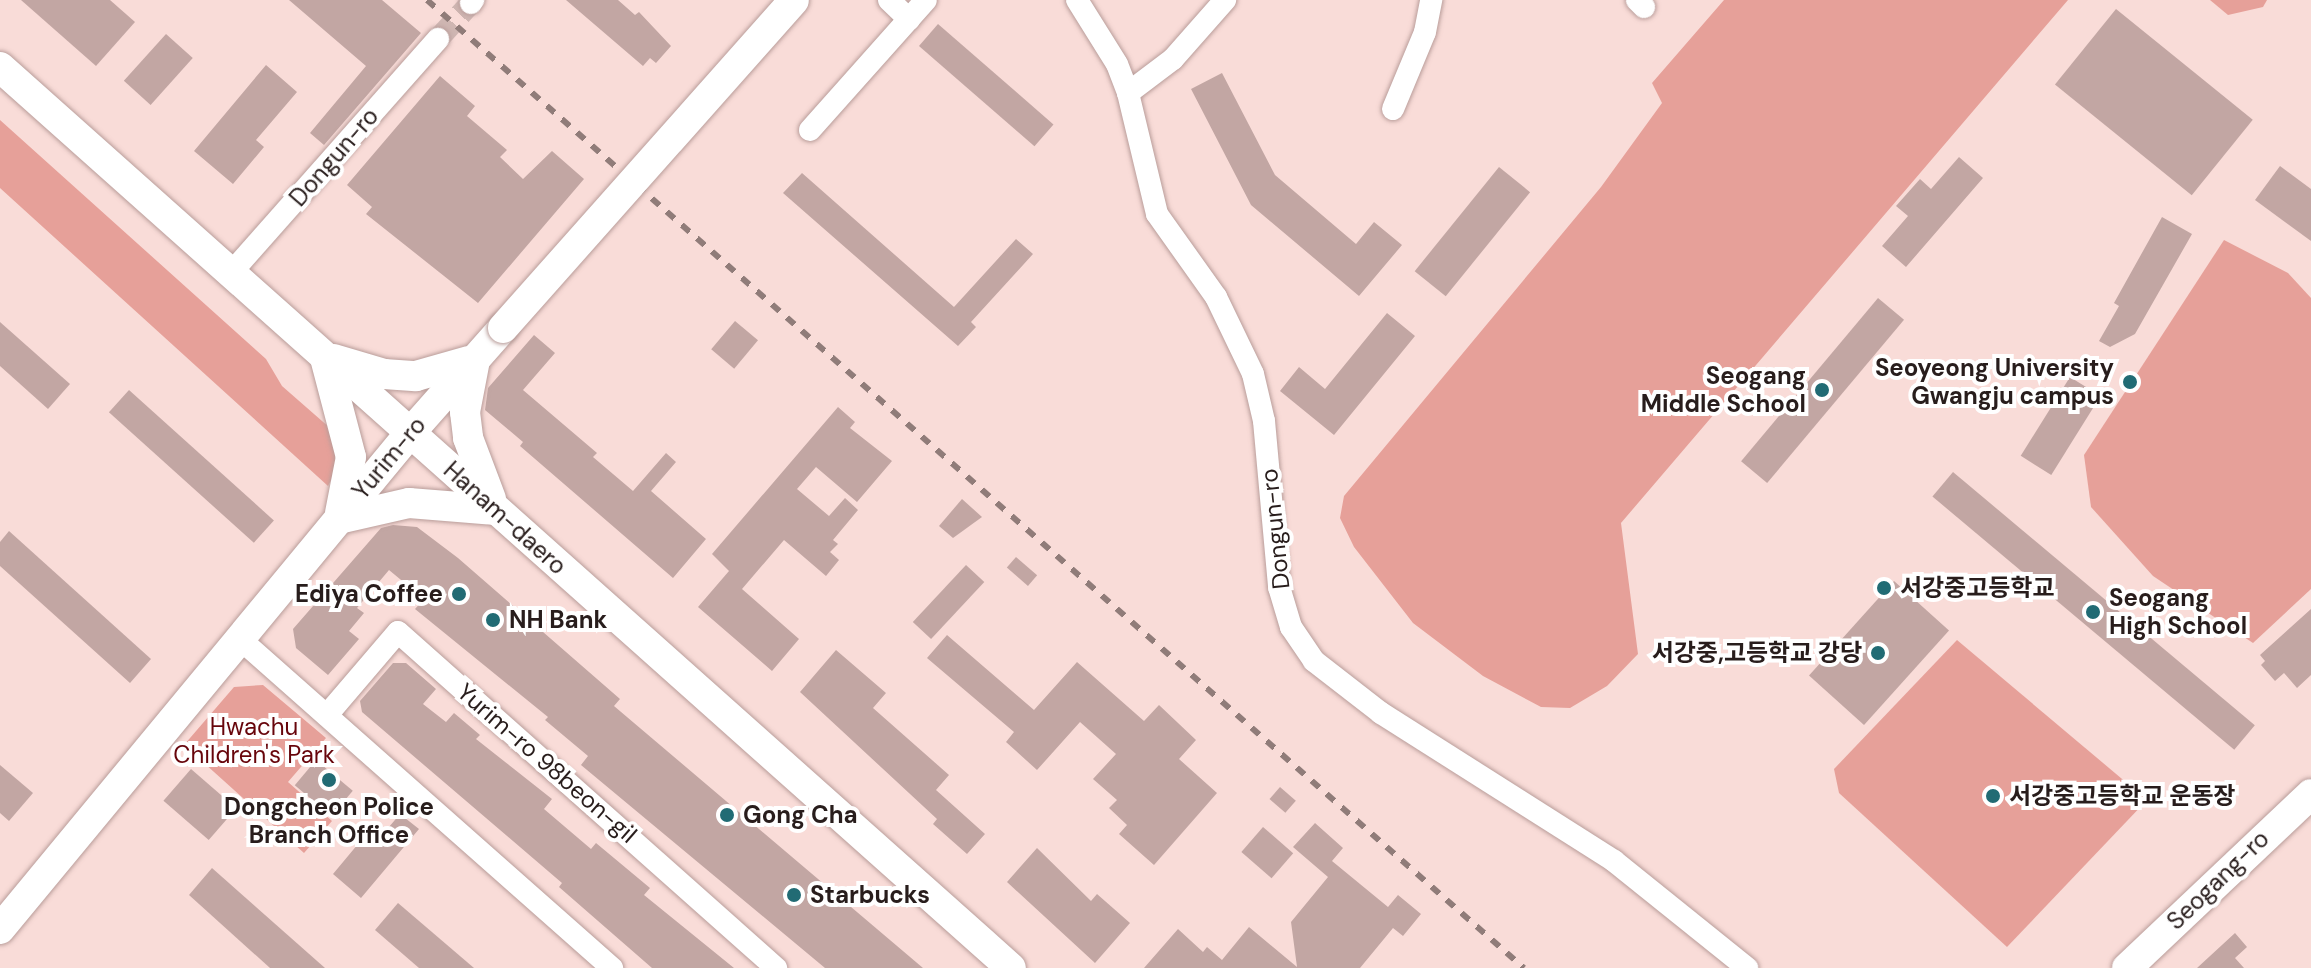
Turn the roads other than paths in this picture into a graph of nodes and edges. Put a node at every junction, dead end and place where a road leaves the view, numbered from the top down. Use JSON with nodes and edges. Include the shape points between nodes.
{"nodes":[{"id":1,"x":794,"y":0,"type":"edge"},
{"id":2,"x":889,"y":0,"type":"edge"},
{"id":3,"x":926,"y":0,"type":"edge"},
{"id":4,"x":1077,"y":0,"type":"edge"},
{"id":5,"x":1225,"y":0,"type":"edge"},
{"id":6,"x":1431,"y":0,"type":"edge"},
{"id":7,"x":909,"y":19,"type":"junction"},
{"id":8,"x":438,"y":39,"type":"tunnel mouth"},
{"id":9,"x":0,"y":67,"type":"edge"},
{"id":10,"x":1128,"y":93,"type":"junction"},
{"id":11,"x":1393,"y":109,"type":"dead end"},
{"id":12,"x":810,"y":130,"type":"dead end"},
{"id":13,"x":230,"y":274,"type":"junction"},
{"id":14,"x":324,"y":356,"type":"junction"},
{"id":15,"x":475,"y":358,"type":"junction"},
{"id":16,"x":410,"y":433,"type":"junction"},
{"id":17,"x":496,"y":510,"type":"junction"},
{"id":18,"x":339,"y":519,"type":"junction"},
{"id":19,"x":240,"y":639,"type":"junction"},
{"id":20,"x":327,"y":715,"type":"junction"},
{"id":21,"x":2311,"y":794,"type":"edge"},
{"id":22,"x":2,"y":922,"type":"edge"},
{"id":23,"x":612,"y":968,"type":"edge"},
{"id":24,"x":776,"y":968,"type":"edge"},
{"id":25,"x":1011,"y":968,"type":"edge"},
{"id":26,"x":1747,"y":968,"type":"edge"},
{"id":27,"x":2127,"y":968,"type":"edge"}],
"edges":[{"from":1,"to":15,"type":"street","name":"Yurim-ro","bridge":true},
{"from":2,"to":7,"type":"street"},
{"from":3,"to":7,"type":"street"},
{"from":4,"to":10,"type":"street","name":"Dongun-ro","via":[[1117,64]]},
{"from":5,"to":10,"type":"street","via":[[1173,59]]},
{"from":6,"to":11,"type":"street","via":[[1425,32]]},
{"from":7,"to":12,"type":"street"},
{"from":8,"to":13,"type":"street","name":"Dongun-ro"},
{"from":9,"to":13,"type":"street","name":"Hanam-daero"},
{"from":10,"to":26,"type":"street","name":"Dongun-ro","via":[[1157,214],[1216,297],[1253,374],[1264,421],[1279,587],[1291,627],[1314,661],[1381,713],[1614,861]]},
{"from":13,"to":14,"type":"street","name":"Hanam-daero"},
{"from":14,"to":15,"type":"street","via":[[384,374],[416,376]]},
{"from":14,"to":16,"type":"street","name":"Hanam-daero"},
{"from":14,"to":18,"type":"street","via":[[351,457]]},
{"from":15,"to":16,"type":"street","name":"Yurim-ro"},
{"from":15,"to":17,"type":"street","via":[[465,412],[468,438]]},
{"from":16,"to":17,"type":"street","name":"Hanam-daero"},
{"from":16,"to":18,"type":"street","name":"Yurim-ro"},
{"from":17,"to":18,"type":"street","via":[[409,503]]},
{"from":17,"to":25,"type":"street","name":"Hanam-daero"},
{"from":18,"to":19,"type":"street","name":"Yurim-ro"},
{"from":19,"to":20,"type":"street"},
{"from":19,"to":22,"type":"street","name":"Yurim-ro"},
{"from":20,"to":23,"type":"street"},
{"from":20,"to":24,"type":"street","name":"Yurim-ro 98beon-gil","via":[[398,632]]},
{"from":21,"to":27,"type":"street","name":"Seogang-ro"}]}
